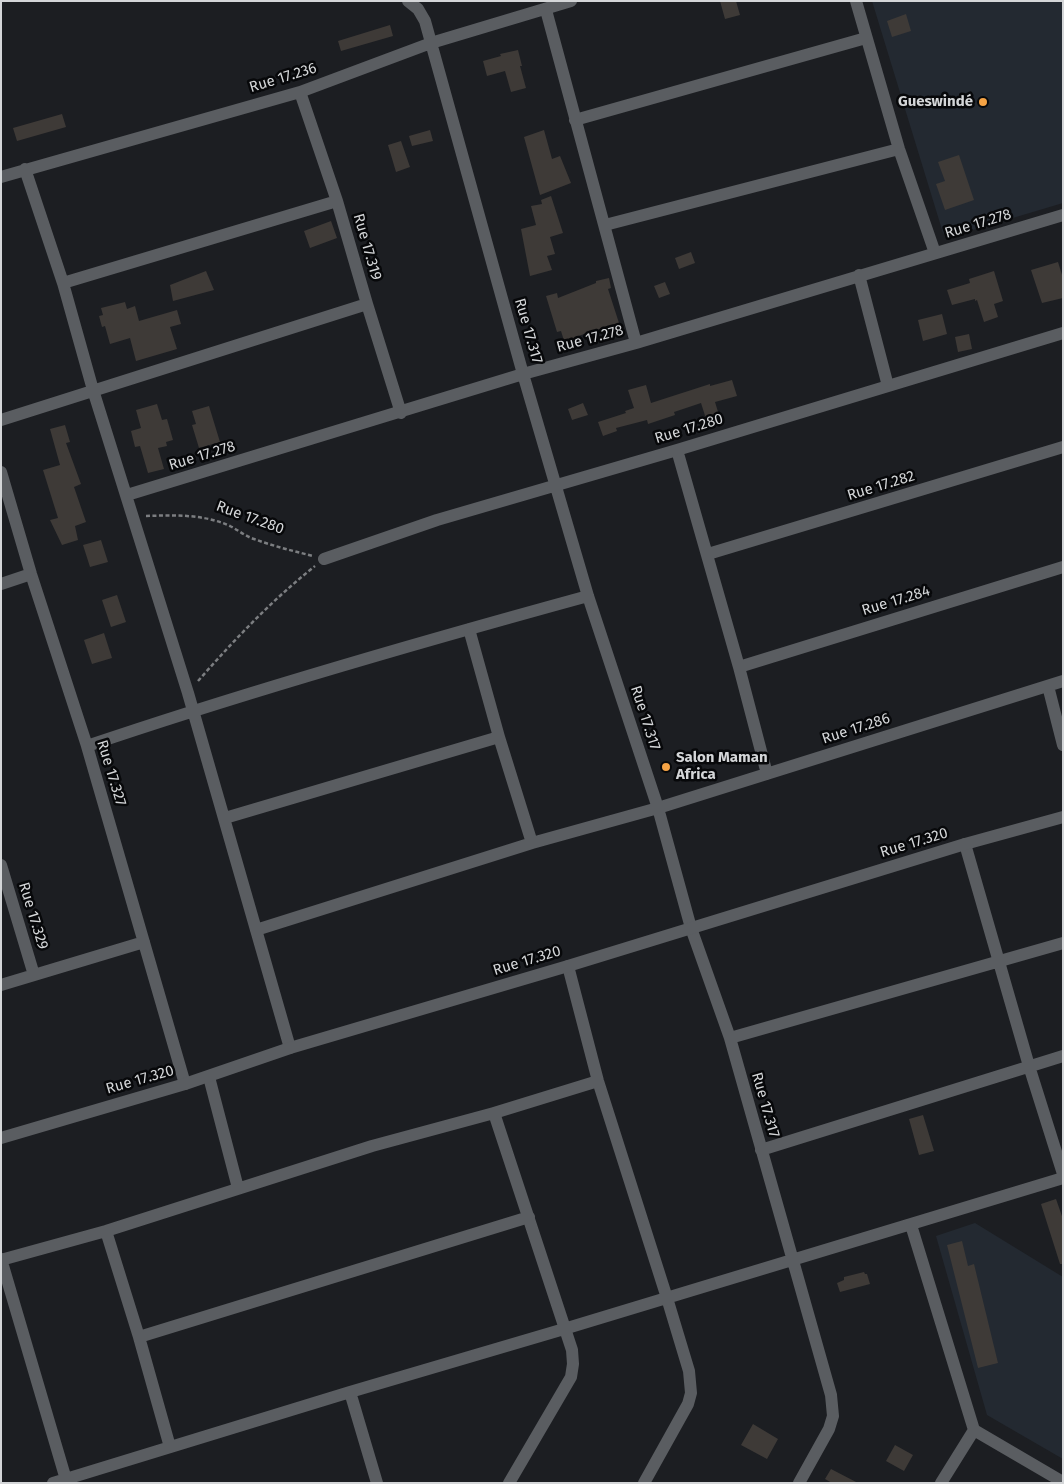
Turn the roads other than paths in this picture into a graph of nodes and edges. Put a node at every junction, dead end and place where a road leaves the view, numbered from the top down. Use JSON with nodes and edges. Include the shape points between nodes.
{"nodes":[{"id":1,"x":408,"y":1,"type":"edge"},
{"id":2,"x":572,"y":1,"type":"edge"},
{"id":3,"x":856,"y":1,"type":"edge"},
{"id":4,"x":546,"y":10,"type":"junction"},
{"id":5,"x":866,"y":38,"type":"junction"},
{"id":6,"x":431,"y":43,"type":"junction"},
{"id":7,"x":300,"y":92,"type":"junction"},
{"id":8,"x":575,"y":120,"type":"junction"},
{"id":9,"x":899,"y":148,"type":"junction"},
{"id":10,"x":25,"y":169,"type":"junction"},
{"id":11,"x":1,"y":177,"type":"edge"},
{"id":12,"x":337,"y":201,"type":"junction"},
{"id":13,"x":1063,"y":216,"type":"edge"},
{"id":14,"x":605,"y":225,"type":"junction"},
{"id":15,"x":935,"y":254,"type":"junction"},
{"id":16,"x":860,"y":275,"type":"junction"},
{"id":17,"x":63,"y":283,"type":"junction"},
{"id":18,"x":367,"y":304,"type":"junction"},
{"id":19,"x":1062,"y":338,"type":"edge"},
{"id":20,"x":636,"y":343,"type":"junction"},
{"id":21,"x":524,"y":374,"type":"junction"},
{"id":22,"x":888,"y":386,"type":"junction"},
{"id":23,"x":93,"y":390,"type":"junction"},
{"id":24,"x":401,"y":412,"type":"junction"},
{"id":25,"x":1,"y":420,"type":"edge"},
{"id":26,"x":1063,"y":447,"type":"edge"},
{"id":27,"x":678,"y":450,"type":"junction"},
{"id":28,"x":1,"y":472,"type":"edge"},
{"id":29,"x":556,"y":484,"type":"junction"},
{"id":30,"x":127,"y":495,"type":"junction"},
{"id":31,"x":708,"y":554,"type":"junction"},
{"id":32,"x":324,"y":559,"type":"road end"},
{"id":33,"x":1063,"y":567,"type":"edge"},
{"id":34,"x":31,"y":574,"type":"junction"},
{"id":35,"x":1,"y":584,"type":"edge"},
{"id":36,"x":588,"y":596,"type":"junction"},
{"id":37,"x":469,"y":629,"type":"junction"},
{"id":38,"x":739,"y":667,"type":"junction"},
{"id":39,"x":1063,"y":681,"type":"edge"},
{"id":40,"x":1048,"y":686,"type":"junction"},
{"id":41,"x":193,"y":710,"type":"junction"},
{"id":42,"x":499,"y":737,"type":"junction"},
{"id":43,"x":1063,"y":745,"type":"edge"},
{"id":44,"x":87,"y":746,"type":"junction"},
{"id":45,"x":768,"y":774,"type":"junction"},
{"id":46,"x":658,"y":808,"type":"junction"},
{"id":47,"x":1063,"y":817,"type":"edge"},
{"id":48,"x":225,"y":818,"type":"junction"},
{"id":49,"x":532,"y":843,"type":"junction"},
{"id":50,"x":965,"y":844,"type":"junction"},
{"id":51,"x":1,"y":865,"type":"edge"},
{"id":52,"x":691,"y":928,"type":"junction"},
{"id":53,"x":256,"y":930,"type":"junction"},
{"id":54,"x":144,"y":942,"type":"junction"},
{"id":55,"x":1063,"y":942,"type":"edge"},
{"id":56,"x":999,"y":962,"type":"junction"},
{"id":57,"x":568,"y":966,"type":"junction"},
{"id":58,"x":34,"y":975,"type":"junction"},
{"id":59,"x":1,"y":985,"type":"edge"},
{"id":60,"x":730,"y":1038,"type":"junction"},
{"id":61,"x":290,"y":1048,"type":"junction"},
{"id":62,"x":1063,"y":1056,"type":"edge"},
{"id":63,"x":1029,"y":1066,"type":"junction"},
{"id":64,"x":209,"y":1077,"type":"junction"},
{"id":65,"x":598,"y":1081,"type":"junction"},
{"id":66,"x":185,"y":1084,"type":"junction"},
{"id":67,"x":494,"y":1113,"type":"junction"},
{"id":68,"x":1,"y":1138,"type":"edge"},
{"id":69,"x":761,"y":1150,"type":"junction"},
{"id":70,"x":1063,"y":1174,"type":"edge"},
{"id":71,"x":1063,"y":1178,"type":"edge"},
{"id":72,"x":238,"y":1188,"type":"junction"},
{"id":73,"x":529,"y":1217,"type":"junction"},
{"id":74,"x":911,"y":1225,"type":"junction"},
{"id":75,"x":106,"y":1231,"type":"junction"},
{"id":76,"x":1,"y":1260,"type":"edge"},
{"id":77,"x":794,"y":1260,"type":"junction"},
{"id":78,"x":667,"y":1298,"type":"junction"},
{"id":79,"x":564,"y":1329,"type":"junction"},
{"id":80,"x":139,"y":1337,"type":"junction"},
{"id":81,"x":350,"y":1392,"type":"junction"},
{"id":82,"x":974,"y":1430,"type":"junction"},
{"id":83,"x":170,"y":1447,"type":"junction"},
{"id":84,"x":62,"y":1482,"type":"edge"},
{"id":85,"x":1063,"y":1482,"type":"edge"},
{"id":86,"x":377,"y":1483,"type":"edge"},
{"id":87,"x":509,"y":1483,"type":"edge"},
{"id":88,"x":644,"y":1483,"type":"edge"},
{"id":89,"x":799,"y":1483,"type":"edge"},
{"id":90,"x":941,"y":1483,"type":"edge"}],
"edges":[{"from":1,"to":6,"type":"street","name":"Rue 17.317","via":[[425,21]]},
{"from":2,"to":4,"type":"street","name":"Rue 17.236"},
{"from":3,"to":5,"type":"street"},
{"from":4,"to":6,"type":"street","name":"Rue 17.236"},
{"from":4,"to":8,"type":"street"},
{"from":5,"to":8,"type":"street"},
{"from":5,"to":9,"type":"street"},
{"from":6,"to":7,"type":"street","name":"Rue 17.236"},
{"from":6,"to":21,"type":"street","name":"Rue 17.317"},
{"from":7,"to":10,"type":"street","name":"Rue 17.236"},
{"from":7,"to":12,"type":"street","name":"Rue 17.319"},
{"from":8,"to":14,"type":"street"},
{"from":9,"to":14,"type":"street"},
{"from":9,"to":15,"type":"street"},
{"from":10,"to":11,"type":"street","name":"Rue 17.236"},
{"from":10,"to":17,"type":"street"},
{"from":12,"to":17,"type":"street"},
{"from":12,"to":18,"type":"street","name":"Rue 17.319"},
{"from":13,"to":15,"type":"street","name":"Rue 17.278"},
{"from":14,"to":20,"type":"street"},
{"from":15,"to":16,"type":"street","name":"Rue 17.278"},
{"from":16,"to":20,"type":"street","name":"Rue 17.278"},
{"from":16,"to":22,"type":"street"},
{"from":17,"to":23,"type":"street"},
{"from":18,"to":23,"type":"street"},
{"from":18,"to":24,"type":"street","name":"Rue 17.319"},
{"from":19,"to":22,"type":"street","name":"Rue 17.280"},
{"from":20,"to":21,"type":"street","name":"Rue 17.278"},
{"from":21,"to":24,"type":"street","name":"Rue 17.278"},
{"from":21,"to":29,"type":"street","name":"Rue 17.317"},
{"from":22,"to":27,"type":"street","name":"Rue 17.280"},
{"from":23,"to":25,"type":"street"},
{"from":23,"to":30,"type":"street"},
{"from":24,"to":30,"type":"street","name":"Rue 17.278"},
{"from":26,"to":31,"type":"street","name":"Rue 17.282"},
{"from":27,"to":29,"type":"street","name":"Rue 17.280"},
{"from":27,"to":31,"type":"street"},
{"from":28,"to":34,"type":"street","name":"Rue 17.327"},
{"from":29,"to":32,"type":"street","name":"Rue 17.280"},
{"from":29,"to":36,"type":"street","name":"Rue 17.317"},
{"from":30,"to":41,"type":"street"},
{"from":31,"to":38,"type":"street"},
{"from":33,"to":38,"type":"street","name":"Rue 17.284"},
{"from":34,"to":35,"type":"street"},
{"from":34,"to":44,"type":"street","name":"Rue 17.327"},
{"from":36,"to":37,"type":"street"},
{"from":36,"to":46,"type":"street","name":"Rue 17.317"},
{"from":37,"to":41,"type":"street"},
{"from":37,"to":42,"type":"street"},
{"from":38,"to":45,"type":"street"},
{"from":39,"to":40,"type":"street","name":"Rue 17.286"},
{"from":40,"to":43,"type":"street"},
{"from":40,"to":45,"type":"street","name":"Rue 17.286"},
{"from":41,"to":44,"type":"street"},
{"from":41,"to":48,"type":"street"},
{"from":42,"to":48,"type":"street"},
{"from":42,"to":49,"type":"street"},
{"from":44,"to":54,"type":"street","name":"Rue 17.327"},
{"from":45,"to":46,"type":"street","name":"Rue 17.286"},
{"from":46,"to":49,"type":"street","name":"Rue 17.286"},
{"from":46,"to":52,"type":"street","name":"Rue 17.317"},
{"from":47,"to":50,"type":"street","name":"Rue 17.320"},
{"from":48,"to":53,"type":"street"},
{"from":49,"to":53,"type":"street","name":"Rue 17.286"},
{"from":50,"to":52,"type":"street","name":"Rue 17.320"},
{"from":50,"to":56,"type":"street"},
{"from":51,"to":58,"type":"street","name":"Rue 17.329"},
{"from":52,"to":57,"type":"street","name":"Rue 17.320"},
{"from":52,"to":60,"type":"street","name":"Rue 17.317"},
{"from":53,"to":61,"type":"street"},
{"from":54,"to":58,"type":"street"},
{"from":54,"to":66,"type":"street","name":"Rue 17.327"},
{"from":55,"to":56,"type":"street"},
{"from":56,"to":60,"type":"street"},
{"from":56,"to":63,"type":"street"},
{"from":57,"to":61,"type":"street","name":"Rue 17.320"},
{"from":57,"to":65,"type":"street"},
{"from":58,"to":59,"type":"street"},
{"from":60,"to":69,"type":"street","name":"Rue 17.317"},
{"from":61,"to":64,"type":"street","name":"Rue 17.320"},
{"from":62,"to":63,"type":"street"},
{"from":63,"to":69,"type":"street"},
{"from":63,"to":70,"type":"street"},
{"from":64,"to":66,"type":"street","name":"Rue 17.320"},
{"from":64,"to":72,"type":"street"},
{"from":65,"to":67,"type":"street"},
{"from":65,"to":78,"type":"street"},
{"from":66,"to":68,"type":"street","name":"Rue 17.320"},
{"from":67,"to":72,"type":"street","via":[[372,1146]]},
{"from":67,"to":73,"type":"street"},
{"from":69,"to":77,"type":"street","name":"Rue 17.317"},
{"from":71,"to":74,"type":"street"},
{"from":72,"to":75,"type":"street"},
{"from":73,"to":79,"type":"street"},
{"from":73,"to":80,"type":"street"},
{"from":74,"to":77,"type":"street"},
{"from":74,"to":82,"type":"street"},
{"from":75,"to":76,"type":"street"},
{"from":75,"to":80,"type":"street"},
{"from":76,"to":84,"type":"street"},
{"from":77,"to":78,"type":"street"},
{"from":77,"to":89,"type":"street","name":"Rue 17.317","via":[[831,1395],[833,1416]]},
{"from":78,"to":79,"type":"street"},
{"from":78,"to":88,"type":"street","via":[[692,1393],[684,1415]]},
{"from":79,"to":81,"type":"street"},
{"from":79,"to":87,"type":"street","via":[[572,1350],[571,1377]]},
{"from":80,"to":83,"type":"street"},
{"from":81,"to":83,"type":"street"},
{"from":81,"to":86,"type":"street"},
{"from":82,"to":85,"type":"street"},
{"from":82,"to":90,"type":"street"},
{"from":83,"to":84,"type":"street"}]}
